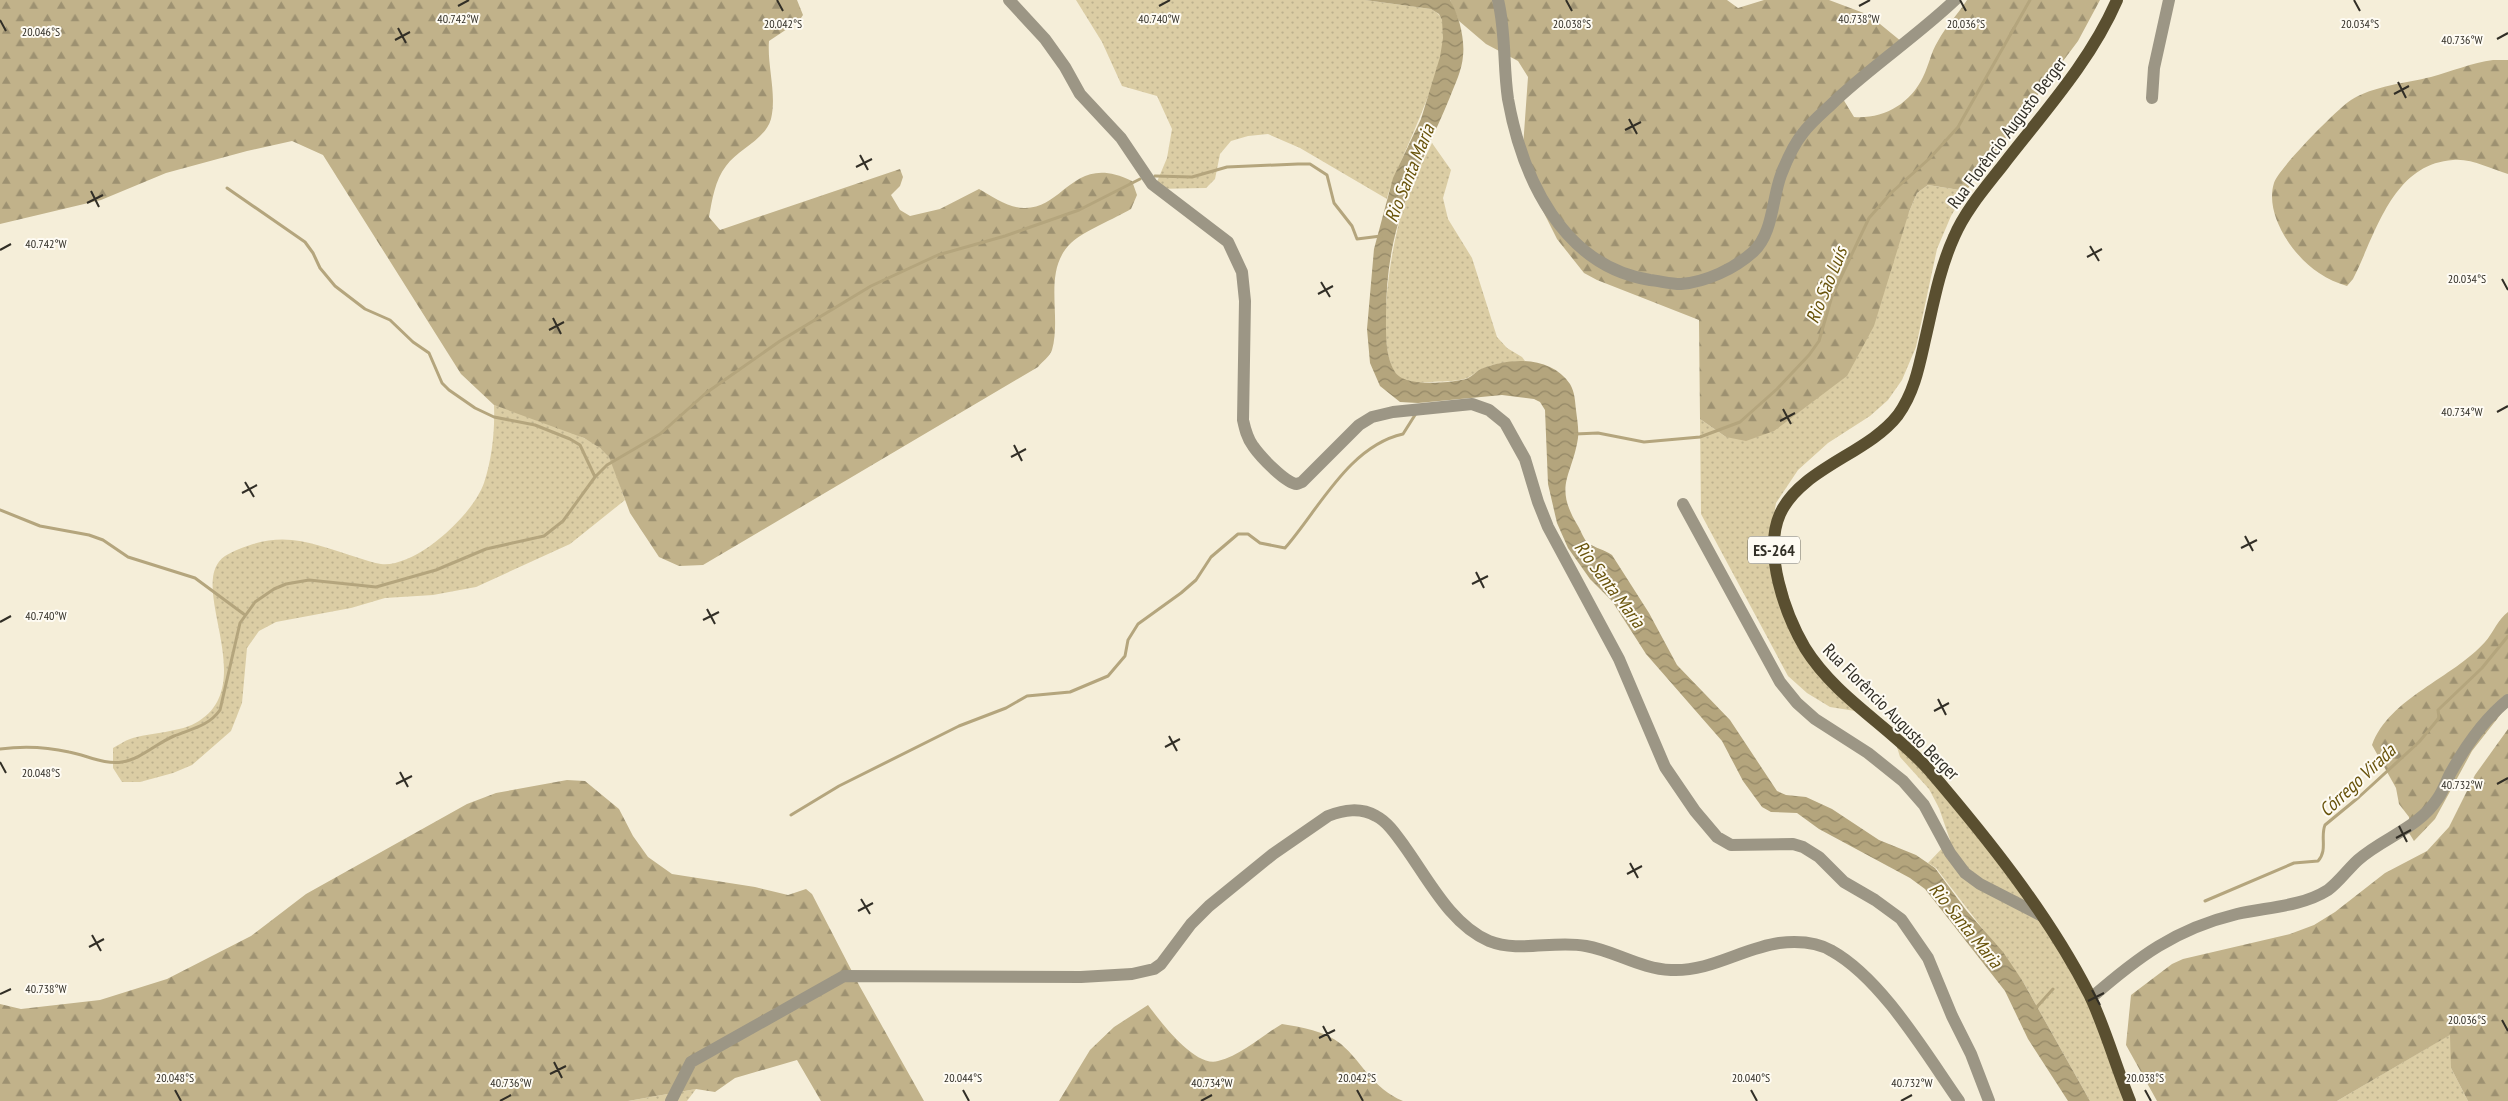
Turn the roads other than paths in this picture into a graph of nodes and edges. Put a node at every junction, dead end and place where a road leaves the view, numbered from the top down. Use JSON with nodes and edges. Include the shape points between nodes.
{"nodes":[{"id":1,"x":1009,"y":0,"type":"edge"},
{"id":2,"x":1498,"y":0,"type":"edge"},
{"id":3,"x":1955,"y":0,"type":"edge"},
{"id":4,"x":2117,"y":0,"type":"edge"},
{"id":5,"x":2169,"y":0,"type":"edge"},
{"id":6,"x":2152,"y":98,"type":"dead end"},
{"id":7,"x":1682,"y":504,"type":"dead end"},
{"id":8,"x":2508,"y":700,"type":"edge"},
{"id":9,"x":2042,"y":916,"type":"junction"},
{"id":10,"x":2091,"y":998,"type":"junction"},
{"id":11,"x":670,"y":1101,"type":"edge"},
{"id":12,"x":1959,"y":1101,"type":"edge"},
{"id":13,"x":1989,"y":1101,"type":"edge"},
{"id":14,"x":2130,"y":1101,"type":"edge"}],
"edges":[{"from":1,"to":13,"type":"street","via":[[1045,39],[1080,94],[1116,132],[1152,184],[1228,242],[1242,272],[1245,301],[1243,420],[1247,435],[1259,453],[1286,480],[1297,484],[1358,425],[1372,417],[1472,404],[1488,410],[1505,423],[1525,459],[1548,527],[1619,660],[1665,767],[1695,811],[1717,837],[1731,846],[1793,844],[1804,848],[1819,857],[1844,882],[1901,920],[1928,958]]},
{"from":2,"to":3,"type":"street","via":[[1502,14],[1508,98],[1522,154],[1545,206],[1578,246],[1604,264],[1646,279],[1680,284],[1703,280],[1732,267],[1754,252],[1764,238],[1781,175],[1803,133],[1869,70],[1928,26]]},
{"from":4,"to":9,"type":"main road","name":"Rua Florêncio Augusto Berger","number":"ES-264","via":[[2083,63],[1962,220],[1942,267],[1909,398],[1896,418],[1878,434],[1799,489],[1781,512],[1774,543],[1782,593],[1791,622],[1806,650],[1837,687],[1929,770]]},
{"from":5,"to":6,"type":"street","via":[[2154,68]]},
{"from":7,"to":9,"type":"street","via":[[1780,682],[1797,703],[1814,719],[1868,753],[1903,781],[1924,805],[1950,853],[1965,873]]},
{"from":8,"to":10,"type":"street","via":[[2471,738],[2428,812],[2359,859],[2329,889],[2304,900],[2196,926],[2130,963]]},
{"from":9,"to":10,"type":"main road","name":"Rua Florêncio Augusto Berger","number":"ES-264"},
{"from":10,"to":14,"type":"main road","name":"Rua Florêncio Augusto Berger","number":"ES-264"},
{"from":11,"to":12,"type":"street","via":[[691,1062],[844,976],[1081,976],[1132,974],[1154,969],[1191,924],[1237,883],[1328,816],[1354,810],[1368,812],[1384,821],[1449,908],[1476,935],[1491,942],[1524,946],[1586,946],[1670,970],[1715,964],[1779,943],[1816,944],[1832,950],[1889,1005]]}]}
